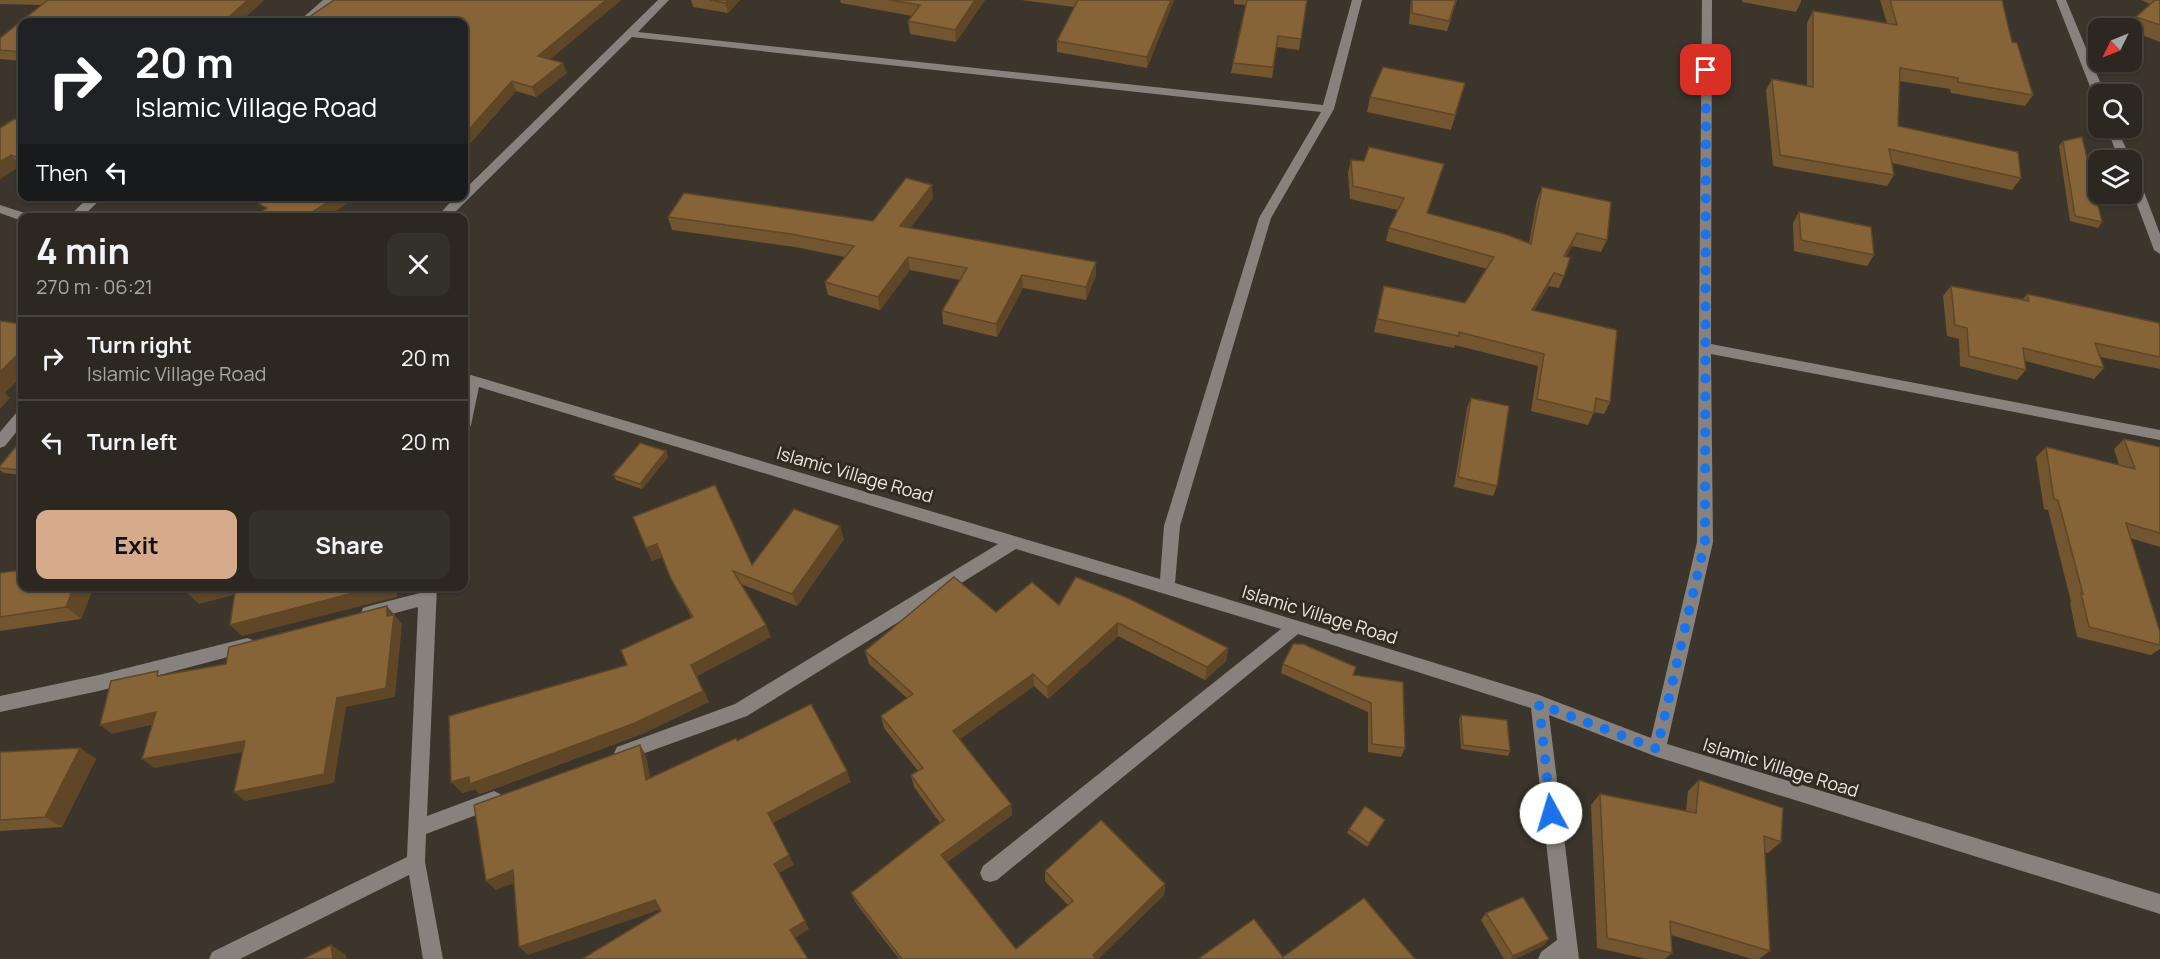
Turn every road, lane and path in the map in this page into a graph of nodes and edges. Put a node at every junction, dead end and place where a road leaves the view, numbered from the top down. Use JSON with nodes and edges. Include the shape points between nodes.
{"nodes":[{"id":1,"x":329,"y":0,"type":"edge"},
{"id":2,"x":664,"y":0,"type":"edge"},
{"id":3,"x":1357,"y":0,"type":"edge"},
{"id":4,"x":1707,"y":0,"type":"edge"},
{"id":5,"x":2061,"y":0,"type":"edge"},
{"id":6,"x":308,"y":18,"type":"edge"},
{"id":7,"x":630,"y":34,"type":"junction"},
{"id":8,"x":2095,"y":84,"type":"edge"},
{"id":9,"x":1328,"y":109,"type":"junction"},
{"id":10,"x":468,"y":191,"type":"edge"},
{"id":11,"x":92,"y":201,"type":"edge"},
{"id":12,"x":458,"y":201,"type":"edge"},
{"id":13,"x":2142,"y":203,"type":"edge"},
{"id":14,"x":0,"y":209,"type":"edge"},
{"id":15,"x":79,"y":213,"type":"edge"},
{"id":16,"x":447,"y":213,"type":"edge"},
{"id":17,"x":18,"y":215,"type":"edge"},
{"id":18,"x":2160,"y":250,"type":"edge"},
{"id":19,"x":1704,"y":348,"type":"junction"},
{"id":20,"x":468,"y":380,"type":"edge"},
{"id":21,"x":18,"y":421,"type":"edge"},
{"id":22,"x":2160,"y":435,"type":"edge"},
{"id":23,"x":0,"y":442,"type":"edge"},
{"id":24,"x":1014,"y":542,"type":"junction"},
{"id":25,"x":1167,"y":587,"type":"junction"},
{"id":26,"x":428,"y":592,"type":"edge"},
{"id":27,"x":348,"y":618,"type":"edge"},
{"id":28,"x":1296,"y":626,"type":"junction"},
{"id":29,"x":269,"y":639,"type":"edge"},
{"id":30,"x":0,"y":704,"type":"edge"},
{"id":31,"x":1539,"y":704,"type":"junction"},
{"id":32,"x":1657,"y":749,"type":"junction"},
{"id":33,"x":607,"y":759,"type":"edge"},
{"id":34,"x":507,"y":795,"type":"edge"},
{"id":35,"x":418,"y":828,"type":"junction"},
{"id":36,"x":416,"y":862,"type":"junction"},
{"id":37,"x":990,"y":873,"type":"dead end"},
{"id":38,"x":2160,"y":904,"type":"edge"},
{"id":39,"x":1567,"y":952,"type":"edge"},
{"id":40,"x":219,"y":959,"type":"edge"},
{"id":41,"x":433,"y":959,"type":"edge"},
{"id":42,"x":1548,"y":959,"type":"edge"}],
"edges":[{"from":1,"to":6,"type":"street"},
{"from":2,"to":7,"type":"street"},
{"from":3,"to":9,"type":"street"},
{"from":4,"to":19,"type":"street"},
{"from":5,"to":8,"type":"street"},
{"from":7,"to":9,"type":"street"},
{"from":7,"to":10,"type":"street"},
{"from":9,"to":25,"type":"street","via":[[1265,218],[1172,526]]},
{"from":11,"to":15,"type":"street"},
{"from":12,"to":16,"type":"street"},
{"from":13,"to":18,"type":"street"},
{"from":14,"to":17,"type":"street"},
{"from":19,"to":22,"type":"street"},
{"from":19,"to":32,"type":"street","via":[[1705,542]]},
{"from":20,"to":24,"type":"street","name":"Islamic Village Road"},
{"from":21,"to":23,"type":"street"},
{"from":24,"to":25,"type":"street","name":"Islamic Village Road"},
{"from":24,"to":33,"type":"street","via":[[741,710]]},
{"from":25,"to":28,"type":"street","name":"Islamic Village Road"},
{"from":26,"to":27,"type":"street"},
{"from":26,"to":35,"type":"street"},
{"from":28,"to":31,"type":"street","name":"Islamic Village Road"},
{"from":28,"to":37,"type":"street"},
{"from":29,"to":30,"type":"street"},
{"from":31,"to":32,"type":"street","name":"Islamic Village Road"},
{"from":31,"to":39,"type":"street"},
{"from":32,"to":38,"type":"street","name":"Islamic Village Road"},
{"from":34,"to":35,"type":"street"},
{"from":35,"to":36,"type":"street"},
{"from":36,"to":40,"type":"street"},
{"from":36,"to":41,"type":"street"},
{"from":39,"to":42,"type":"street"}]}
